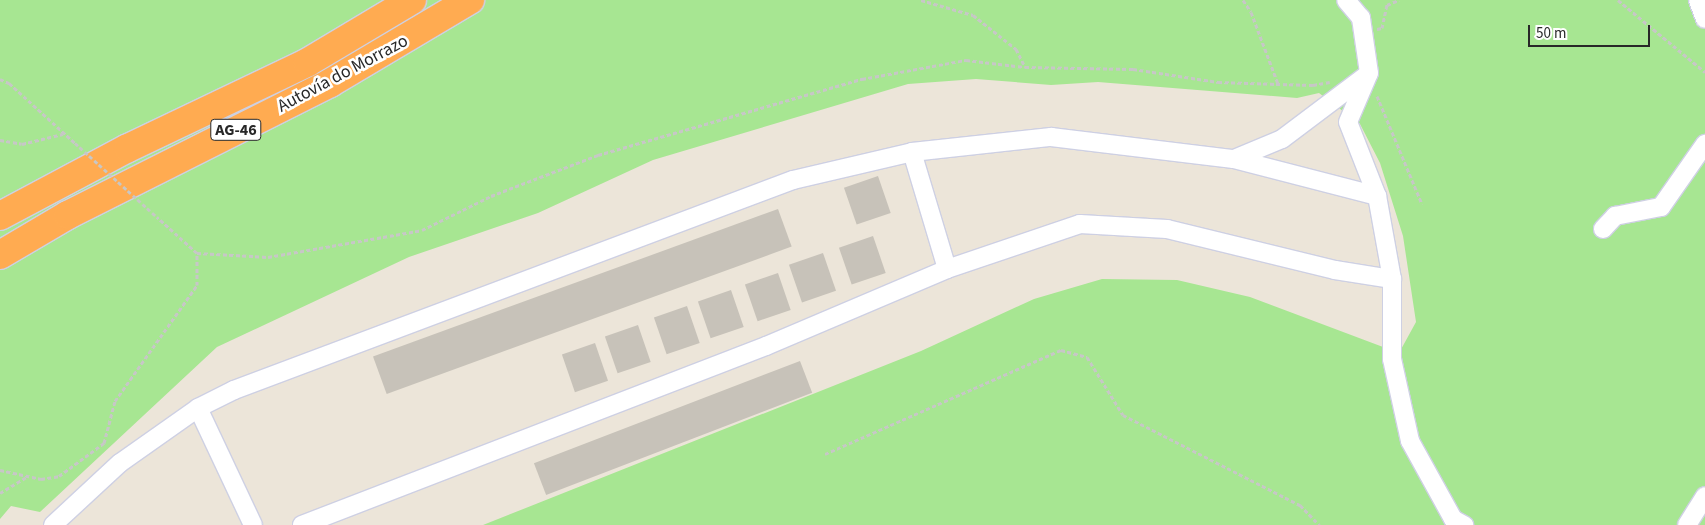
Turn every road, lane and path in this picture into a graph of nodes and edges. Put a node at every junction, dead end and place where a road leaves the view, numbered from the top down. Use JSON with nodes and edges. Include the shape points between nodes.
{"nodes":[{"id":1,"x":412,"y":0,"type":"edge"},
{"id":2,"x":470,"y":0,"type":"edge"},
{"id":3,"x":921,"y":0,"type":"edge"},
{"id":4,"x":1243,"y":0,"type":"edge"},
{"id":5,"x":1346,"y":0,"type":"edge"},
{"id":6,"x":1399,"y":0,"type":"edge"},
{"id":7,"x":1618,"y":0,"type":"edge"},
{"id":8,"x":1698,"y":0,"type":"edge"},
{"id":9,"x":1705,"y":19,"type":"edge"},
{"id":10,"x":1363,"y":33,"type":"junction"},
{"id":11,"x":1025,"y":67,"type":"junction"},
{"id":12,"x":1705,"y":72,"type":"edge"},
{"id":13,"x":1368,"y":78,"type":"junction"},
{"id":14,"x":0,"y":79,"type":"edge"},
{"id":15,"x":1332,"y":81,"type":"dead end"},
{"id":16,"x":1278,"y":84,"type":"junction"},
{"id":17,"x":63,"y":134,"type":"junction"},
{"id":18,"x":0,"y":140,"type":"edge"},
{"id":19,"x":1705,"y":144,"type":"edge"},
{"id":20,"x":912,"y":152,"type":"junction"},
{"id":21,"x":1234,"y":159,"type":"junction"},
{"id":22,"x":1377,"y":196,"type":"junction"},
{"id":23,"x":1422,"y":204,"type":"dead end"},
{"id":24,"x":0,"y":216,"type":"edge"},
{"id":25,"x":1603,"y":229,"type":"dead end"},
{"id":26,"x":197,"y":253,"type":"junction"},
{"id":27,"x":0,"y":255,"type":"edge"},
{"id":28,"x":947,"y":269,"type":"junction"},
{"id":29,"x":1392,"y":279,"type":"junction"},
{"id":30,"x":198,"y":408,"type":"junction"},
{"id":31,"x":825,"y":454,"type":"dead end"},
{"id":32,"x":0,"y":470,"type":"edge"},
{"id":33,"x":28,"y":477,"type":"junction"},
{"id":34,"x":0,"y":493,"type":"edge"},
{"id":35,"x":1705,"y":496,"type":"edge"},
{"id":36,"x":1687,"y":524,"type":"edge"},
{"id":37,"x":53,"y":525,"type":"edge"},
{"id":38,"x":253,"y":525,"type":"edge"},
{"id":39,"x":302,"y":525,"type":"edge"},
{"id":40,"x":1319,"y":525,"type":"edge"},
{"id":41,"x":1464,"y":525,"type":"edge"}],
"edges":[{"from":1,"to":24,"type":"highway","name":"Autovía do Morrazo","number":"AG-46","via":[[308,62],[128,148]]},
{"from":2,"to":27,"type":"highway","name":"Autovía do Morrazo","number":"AG-46","via":[[338,79],[68,215]]},
{"from":3,"to":11,"type":"path","via":[[972,15],[1016,48]]},
{"from":4,"to":16,"type":"path","via":[[1251,12]]},
{"from":5,"to":10,"type":"street","via":[[1361,18]]},
{"from":6,"to":10,"type":"path","via":[[1387,5],[1382,28]]},
{"from":7,"to":12,"type":"path"},
{"from":8,"to":9,"type":"street"},
{"from":10,"to":13,"type":"street"},
{"from":11,"to":16,"type":"path","via":[[1133,69],[1218,82]]},
{"from":11,"to":26,"type":"path","via":[[966,60],[862,79],[598,155],[491,196],[422,230],[268,257]]},
{"from":13,"to":21,"type":"street","via":[[1282,139]]},
{"from":13,"to":22,"type":"street","via":[[1348,122]]},
{"from":13,"to":23,"type":"path","via":[[1391,125]]},
{"from":14,"to":17,"type":"path","via":[[9,83]]},
{"from":15,"to":16,"type":"path","via":[[1314,85]]},
{"from":17,"to":18,"type":"path","via":[[22,144]]},
{"from":17,"to":26,"type":"path","bridge":true},
{"from":19,"to":25,"type":"street","via":[[1661,207],[1616,216]]},
{"from":20,"to":21,"type":"street","via":[[1051,137]]},
{"from":20,"to":28,"type":"street"},
{"from":20,"to":30,"type":"street","via":[[793,180],[234,390]]},
{"from":21,"to":22,"type":"street"},
{"from":22,"to":29,"type":"street"},
{"from":26,"to":33,"type":"path","via":[[197,285],[115,400],[104,444],[59,476]]},
{"from":28,"to":29,"type":"street","via":[[1080,224],[1167,229],[1335,270]]},
{"from":28,"to":39,"type":"street","via":[[766,346]]},
{"from":29,"to":41,"type":"street","via":[[1392,359],[1410,442],[1453,519]]},
{"from":30,"to":37,"type":"street","via":[[120,463]]},
{"from":30,"to":38,"type":"street"},
{"from":31,"to":40,"type":"path","via":[[1061,350],[1087,356],[1123,415],[1300,505]]},
{"from":32,"to":33,"type":"path"},
{"from":33,"to":34,"type":"path"},
{"from":35,"to":36,"type":"street"}]}
